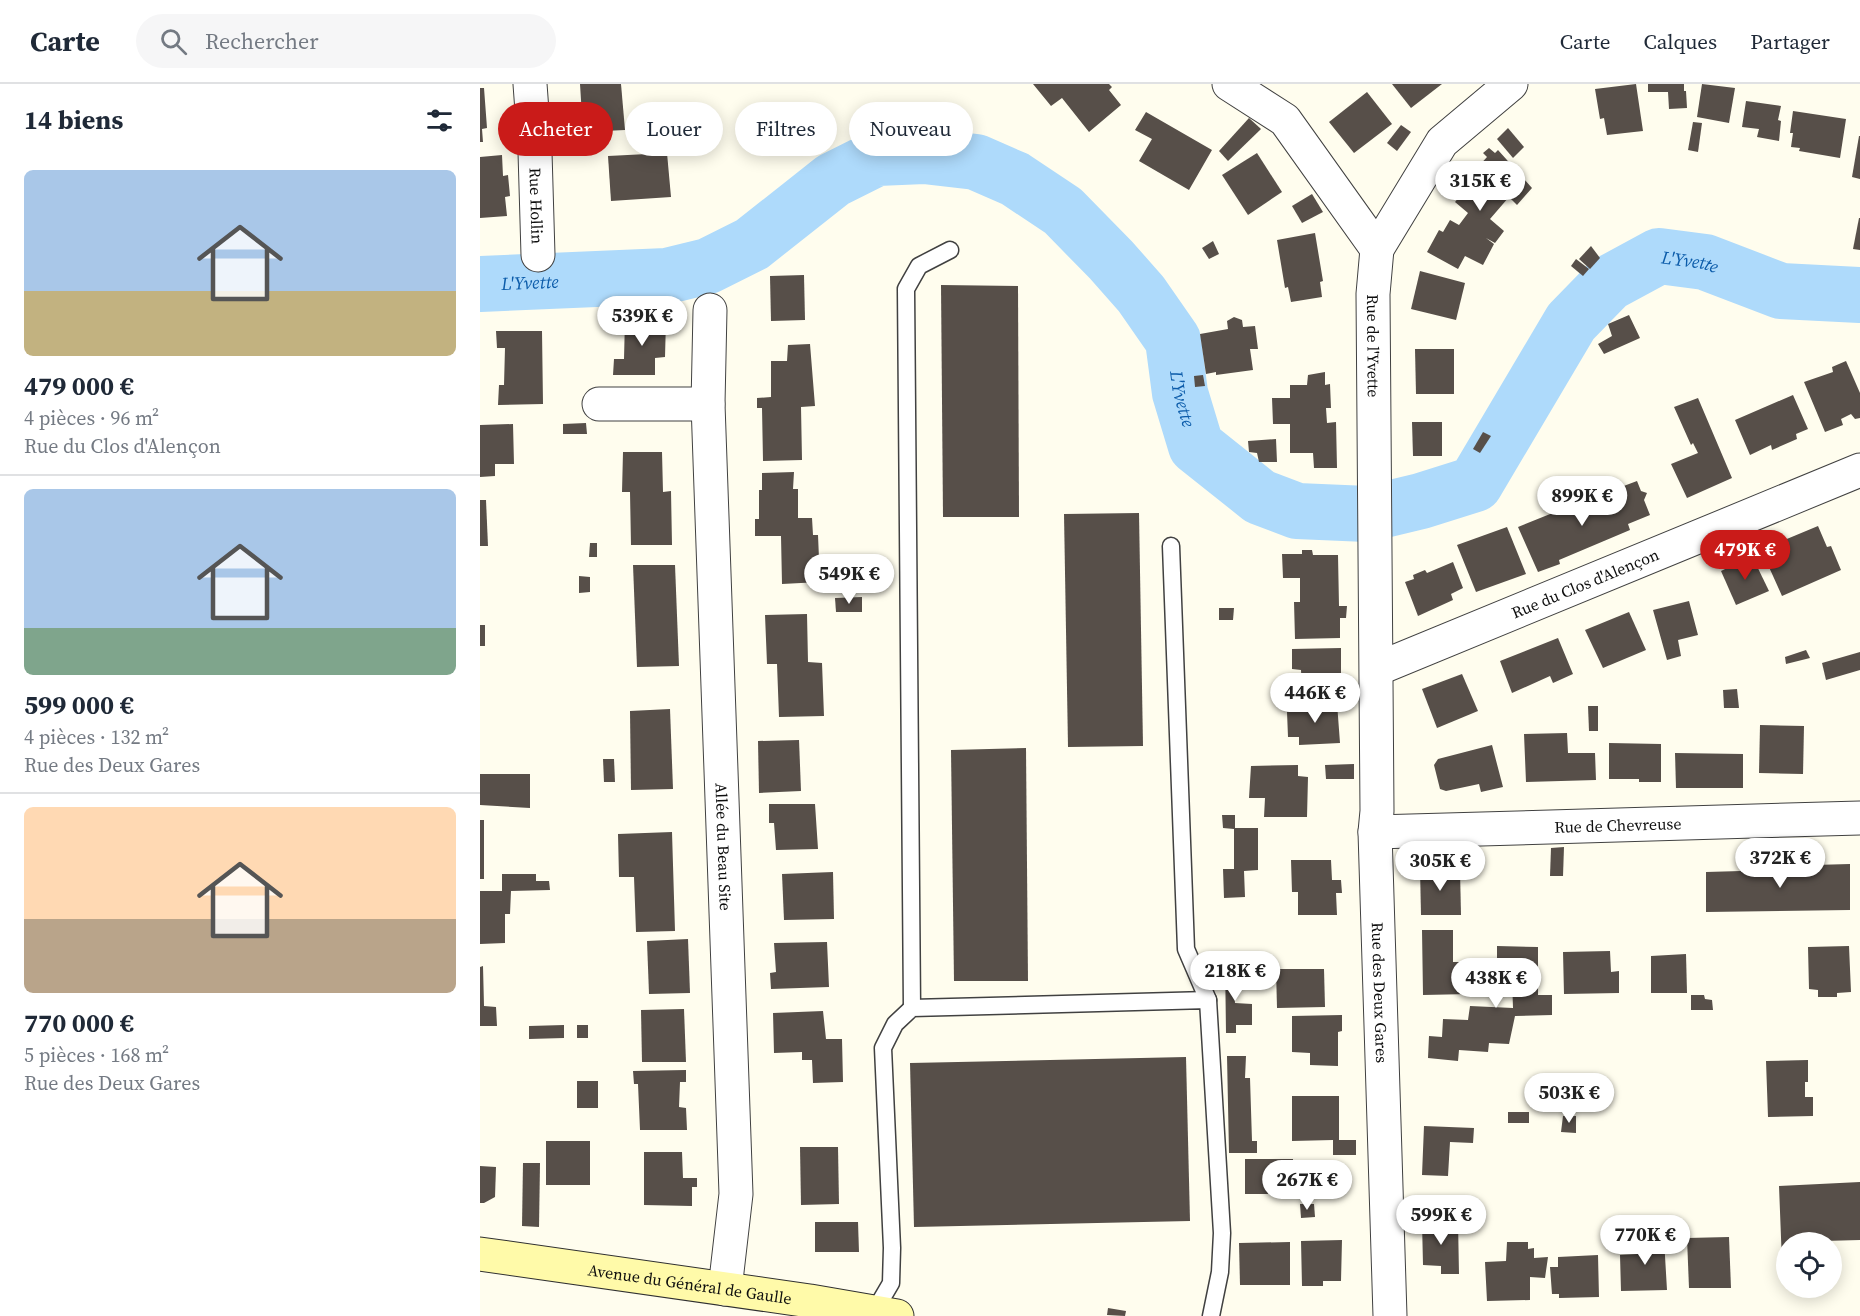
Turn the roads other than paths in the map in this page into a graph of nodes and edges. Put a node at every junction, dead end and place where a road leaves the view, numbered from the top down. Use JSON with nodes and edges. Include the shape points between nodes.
{"nodes":[{"id":1,"x":530,"y":84,"type":"edge"},
{"id":2,"x":1229,"y":84,"type":"edge"},
{"id":3,"x":1511,"y":84,"type":"edge"},
{"id":4,"x":1377,"y":249,"type":"junction"},
{"id":5,"x":950,"y":250,"type":"dead end"},
{"id":6,"x":538,"y":255,"type":"dead end"},
{"id":7,"x":710,"y":310,"type":"dead end"},
{"id":8,"x":708,"y":404,"type":"junction"},
{"id":9,"x":599,"y":405,"type":"dead end"},
{"id":10,"x":1860,"y":470,"type":"edge"},
{"id":11,"x":1171,"y":546,"type":"dead end"},
{"id":12,"x":1377,"y":669,"type":"junction"},
{"id":13,"x":1860,"y":819,"type":"edge"},
{"id":14,"x":1375,"y":832,"type":"junction"},
{"id":15,"x":1208,"y":1000,"type":"junction"},
{"id":16,"x":912,"y":1008,"type":"junction"},
{"id":17,"x":480,"y":1254,"type":"edge"},
{"id":18,"x":725,"y":1289,"type":"junction"},
{"id":19,"x":881,"y":1315,"type":"edge"},
{"id":20,"x":1211,"y":1316,"type":"edge"},
{"id":21,"x":1390,"y":1316,"type":"edge"}],
"edges":[{"from":1,"to":6,"type":"street","name":"Rue Hollin"},
{"from":2,"to":4,"type":"street","via":[[1285,120]]},
{"from":3,"to":4,"type":"street","via":[[1442,142]]},
{"from":4,"to":12,"type":"street","name":"Rue de l'Yvette","via":[[1373,294]]},
{"from":5,"to":16,"type":"lane","via":[[919,266],[906,289]]},
{"from":7,"to":8,"type":"street","name":"Allée du Beau Site"},
{"from":8,"to":9,"type":"street"},
{"from":8,"to":18,"type":"street","name":"Allée du Beau Site","via":[[736,1194]]},
{"from":10,"to":12,"type":"street","name":"Rue du Clos d'Alençon"},
{"from":11,"to":15,"type":"lane","via":[[1186,949]]},
{"from":12,"to":14,"type":"street","name":"Rue des Deux Gares"},
{"from":13,"to":14,"type":"street","name":"Rue de Chevreuse"},
{"from":14,"to":21,"type":"street","name":"Rue des Deux Gares"},
{"from":15,"to":16,"type":"lane"},
{"from":15,"to":20,"type":"lane","via":[[1222,1233],[1220,1272]]},
{"from":16,"to":19,"type":"lane","via":[[896,1024],[883,1048],[892,1259],[891,1283]]},
{"from":17,"to":18,"type":"main road","name":"Avenue du Général de Gaulle"},
{"from":18,"to":19,"type":"main road","name":"Avenue du Général de Gaulle"}]}
